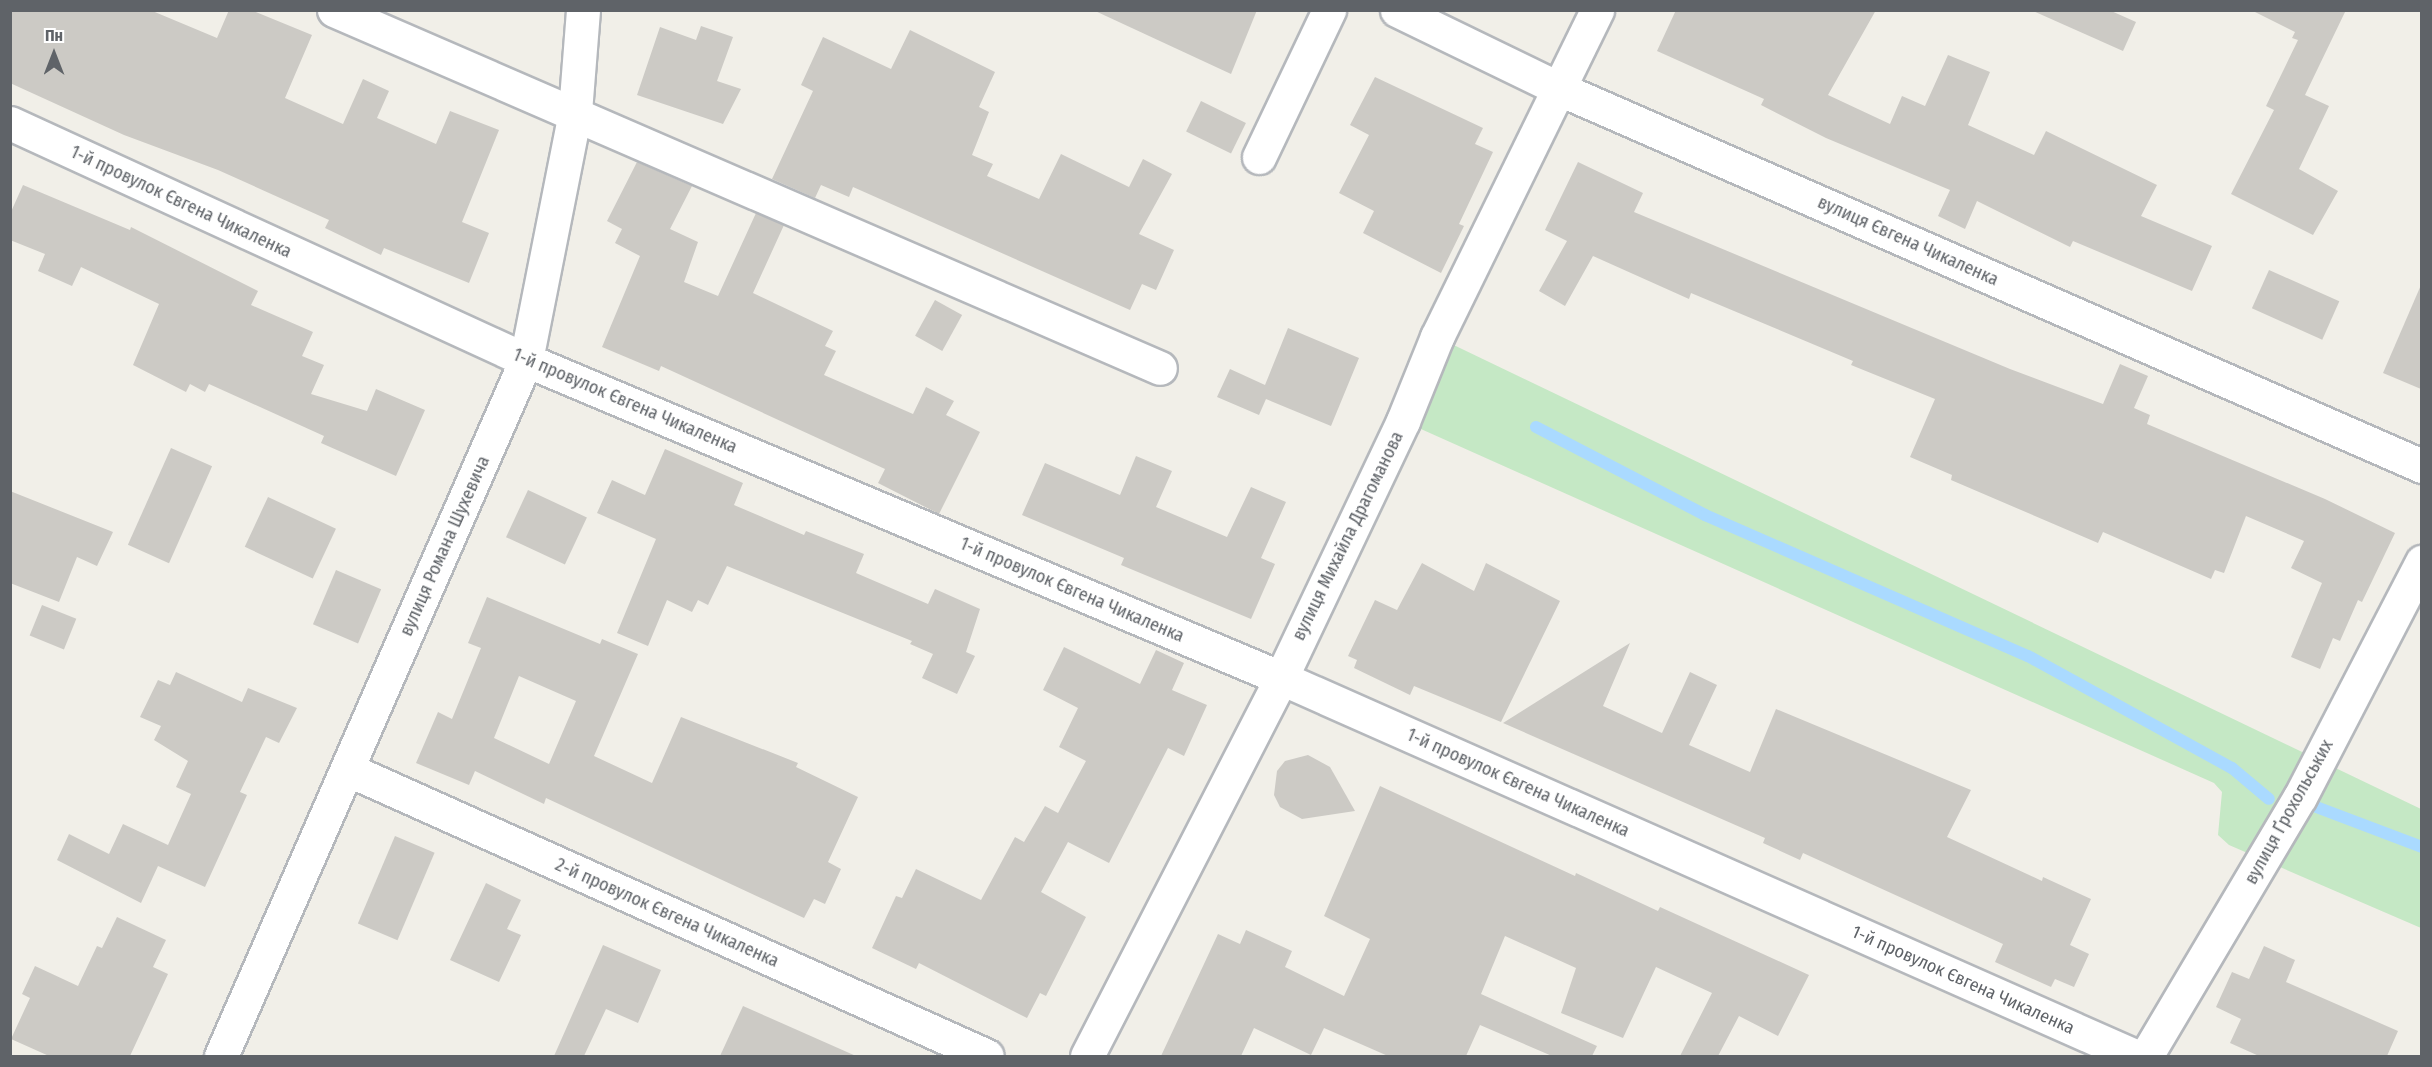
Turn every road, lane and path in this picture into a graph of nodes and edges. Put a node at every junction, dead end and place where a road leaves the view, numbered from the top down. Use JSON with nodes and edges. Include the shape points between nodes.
{"nodes":[{"id":1,"x":334,"y":10,"type":"edge"},
{"id":2,"x":583,"y":10,"type":"edge"},
{"id":3,"x":1329,"y":10,"type":"edge"},
{"id":4,"x":1397,"y":10,"type":"edge"},
{"id":5,"x":1597,"y":10,"type":"edge"},
{"id":6,"x":1562,"y":90,"type":"junction"},
{"id":7,"x":574,"y":112,"type":"junction"},
{"id":8,"x":10,"y":123,"type":"edge"},
{"id":9,"x":1259,"y":158,"type":"dead end"},
{"id":10,"x":526,"y":360,"type":"junction"},
{"id":11,"x":1160,"y":368,"type":"dead end"},
{"id":12,"x":2421,"y":466,"type":"edge"},
{"id":13,"x":2421,"y":562,"type":"edge"},
{"id":14,"x":1281,"y":678,"type":"junction"},
{"id":15,"x":347,"y":769,"type":"junction"},
{"id":16,"x":221,"y":1056,"type":"edge"},
{"id":17,"x":987,"y":1056,"type":"edge"},
{"id":18,"x":1087,"y":1056,"type":"edge"},
{"id":19,"x":2135,"y":1056,"type":"edge"},
{"id":20,"x":2146,"y":1056,"type":"edge"}],
"edges":[{"from":1,"to":7,"type":"street"},
{"from":2,"to":7,"type":"street","name":"вулиця Романа Шухевича"},
{"from":3,"to":9,"type":"street"},
{"from":4,"to":6,"type":"street","name":"вулиця Євгена Чикаленка"},
{"from":5,"to":6,"type":"street","name":"вулиця Михайла Драгоманова"},
{"from":6,"to":12,"type":"street","name":"вулиця Євгена Чикаленка"},
{"from":6,"to":14,"type":"street","name":"вулиця Михайла Драгоманова","via":[[1437,337],[1403,421]]},
{"from":7,"to":10,"type":"street","name":"вулиця Романа Шухевича"},
{"from":7,"to":11,"type":"street"},
{"from":8,"to":10,"type":"street","name":"1-й провулок Євгена Чикаленка"},
{"from":10,"to":14,"type":"street","name":"1-й провулок Євгена Чикаленка"},
{"from":10,"to":15,"type":"street","name":"вулиця Романа Шухевича"},
{"from":13,"to":20,"type":"street","name":"вулиця Ґрохольських","via":[[2300,797]]},
{"from":14,"to":18,"type":"street","name":"вулиця Михайла Драгоманова"},
{"from":14,"to":19,"type":"street","name":"1-й провулок Євгена Чикаленка"},
{"from":15,"to":16,"type":"street","name":"вулиця Романа Шухевича"},
{"from":15,"to":17,"type":"street","name":"2-й провулок Євгена Чикаленка"}]}
